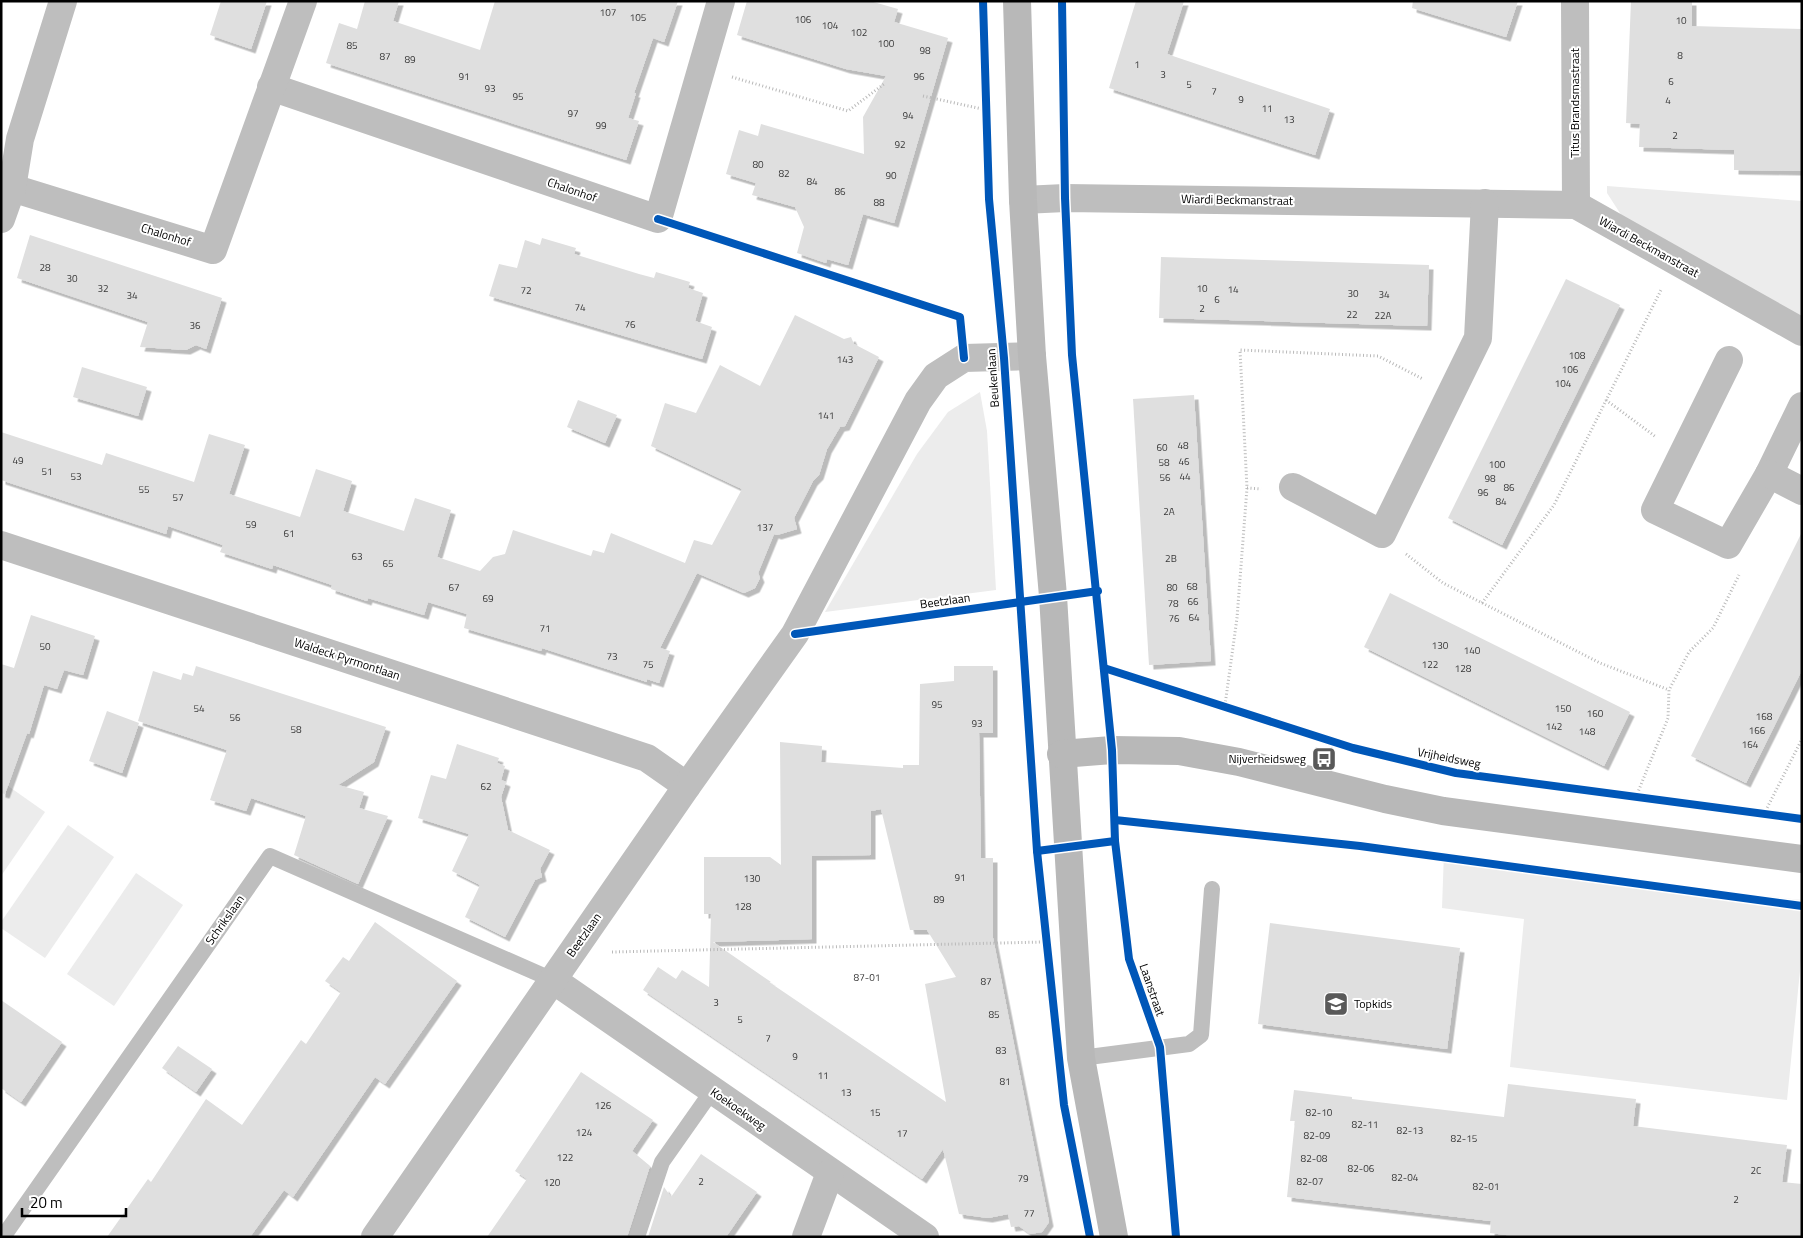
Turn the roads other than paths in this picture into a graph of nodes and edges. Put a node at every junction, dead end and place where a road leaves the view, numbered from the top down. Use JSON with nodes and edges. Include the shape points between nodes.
{"nodes":[{"id":1,"x":63,"y":1,"type":"edge"},
{"id":2,"x":303,"y":1,"type":"edge"},
{"id":3,"x":721,"y":1,"type":"edge"},
{"id":4,"x":1017,"y":1,"type":"edge"},
{"id":5,"x":1574,"y":1,"type":"edge"},
{"id":6,"x":271,"y":87,"type":"junction"},
{"id":7,"x":11,"y":135,"type":"edge"},
{"id":8,"x":12,"y":188,"type":"junction"},
{"id":9,"x":1023,"y":200,"type":"junction"},
{"id":10,"x":1485,"y":203,"type":"junction"},
{"id":11,"x":1576,"y":205,"type":"junction"},
{"id":12,"x":1,"y":219,"type":"edge"},
{"id":13,"x":1802,"y":332,"type":"edge"},
{"id":14,"x":1032,"y":356,"type":"junction"},
{"id":15,"x":1729,"y":360,"type":"dead end"},
{"id":16,"x":1802,"y":406,"type":"edge"},
{"id":17,"x":1769,"y":474,"type":"junction"},
{"id":18,"x":1293,"y":488,"type":"dead end"},
{"id":19,"x":1802,"y":491,"type":"edge"},
{"id":20,"x":1,"y":544,"type":"edge"},
{"id":21,"x":1061,"y":754,"type":"junction"},
{"id":22,"x":686,"y":786,"type":"junction"},
{"id":23,"x":1802,"y":858,"type":"edge"},
{"id":24,"x":1212,"y":889,"type":"dead end"},
{"id":25,"x":553,"y":980,"type":"junction"},
{"id":26,"x":1081,"y":1058,"type":"junction"},
{"id":27,"x":712,"y":1091,"type":"junction"},
{"id":28,"x":830,"y":1173,"type":"junction"},
{"id":29,"x":3,"y":1237,"type":"edge"},
{"id":30,"x":375,"y":1237,"type":"edge"},
{"id":31,"x":637,"y":1237,"type":"edge"},
{"id":32,"x":806,"y":1237,"type":"edge"},
{"id":33,"x":925,"y":1237,"type":"edge"},
{"id":34,"x":1114,"y":1237,"type":"edge"}],
"edges":[{"from":1,"to":7,"type":"street"},
{"from":2,"to":6,"type":"street","name":"Chalonhof"},
{"from":3,"to":6,"type":"street","name":"Chalonhof","via":[[658,219]]},
{"from":4,"to":9,"type":"street"},
{"from":5,"to":11,"type":"street","name":"Titus Brandsmastraat"},
{"from":6,"to":8,"type":"street","name":"Chalonhof","via":[[213,250]]},
{"from":7,"to":8,"type":"street"},
{"from":8,"to":12,"type":"street"},
{"from":9,"to":10,"type":"street","name":"Wiardi Beckmanstraat"},
{"from":9,"to":14,"type":"street"},
{"from":10,"to":11,"type":"street","name":"Wiardi Beckmanstraat"},
{"from":10,"to":18,"type":"street","via":[[1478,338],[1382,534]]},
{"from":11,"to":13,"type":"street","name":"Wiardi Beckmanstraat"},
{"from":14,"to":21,"type":"street","via":[[1052,596]]},
{"from":14,"to":22,"type":"street","name":"Beetzlaan","via":[[964,358],[936,376],[918,401],[795,634]]},
{"from":15,"to":17,"type":"street","via":[[1655,510],[1728,545]]},
{"from":16,"to":17,"type":"street"},
{"from":17,"to":19,"type":"street"},
{"from":20,"to":22,"type":"street","name":"Waldeck Pyrmontlaan","via":[[647,758]]},
{"from":21,"to":23,"type":"street","via":[[1112,750],[1179,751],[1240,762],[1385,799],[1443,810]]},
{"from":21,"to":26,"type":"street"},
{"from":22,"to":25,"type":"street","name":"Beetzlaan"},
{"from":24,"to":26,"type":"lane","via":[[1201,1035],[1188,1044]]},
{"from":25,"to":27,"type":"street","name":"Koekoekweg"},
{"from":25,"to":29,"type":"lane","name":"Schrikslaan","via":[[270,856]]},
{"from":25,"to":30,"type":"street","name":"Beetzlaan"},
{"from":26,"to":34,"type":"street"},
{"from":27,"to":28,"type":"street","name":"Koekoekweg"},
{"from":27,"to":31,"type":"lane","via":[[662,1162]]},
{"from":28,"to":32,"type":"street"},
{"from":28,"to":33,"type":"street","name":"Koekoekweg"}]}
